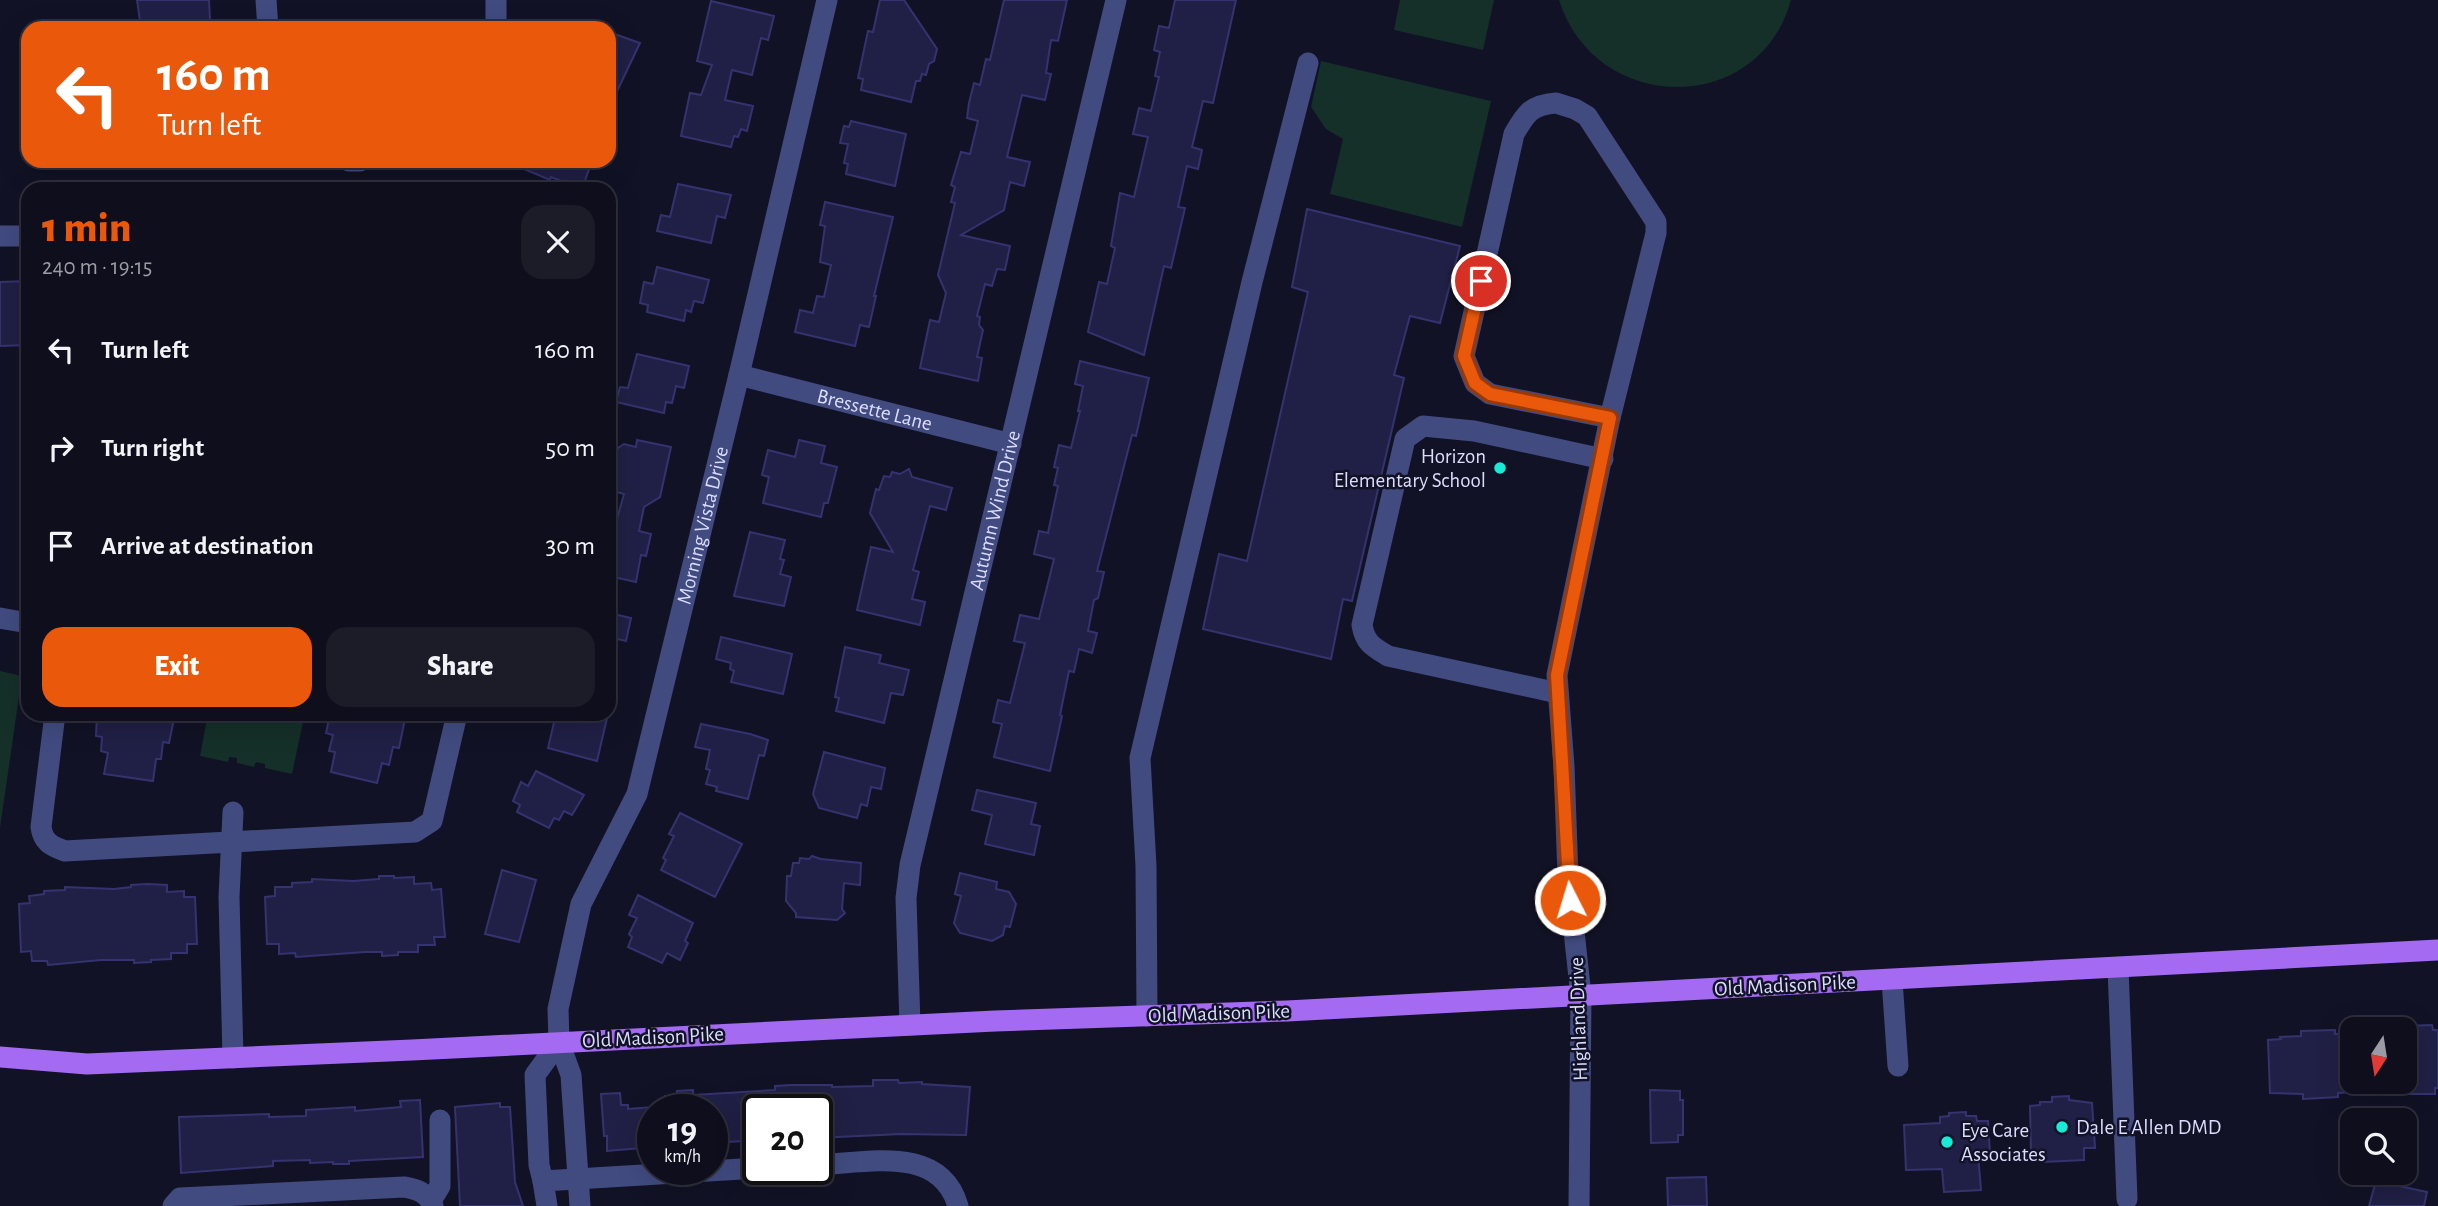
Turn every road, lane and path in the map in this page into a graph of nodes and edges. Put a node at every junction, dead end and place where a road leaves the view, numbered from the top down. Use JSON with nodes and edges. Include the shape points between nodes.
{"nodes":[{"id":1,"x":266,"y":0,"type":"edge"},
{"id":2,"x":496,"y":0,"type":"edge"},
{"id":3,"x":827,"y":0,"type":"edge"},
{"id":4,"x":1116,"y":0,"type":"edge"},
{"id":5,"x":268,"y":21,"type":"edge"},
{"id":6,"x":496,"y":21,"type":"edge"},
{"id":7,"x":1308,"y":63,"type":"dead end"},
{"id":8,"x":0,"y":236,"type":"edge"},
{"id":9,"x":21,"y":236,"type":"edge"},
{"id":10,"x":739,"y":375,"type":"junction"},
{"id":11,"x":1610,"y":418,"type":"junction"},
{"id":12,"x":1011,"y":444,"type":"junction"},
{"id":13,"x":1603,"y":459,"type":"junction"},
{"id":14,"x":0,"y":618,"type":"edge"},
{"id":15,"x":21,"y":622,"type":"edge"},
{"id":16,"x":1558,"y":693,"type":"junction"},
{"id":17,"x":54,"y":721,"type":"edge"},
{"id":18,"x":455,"y":721,"type":"edge"},
{"id":19,"x":233,"y":812,"type":"dead end"},
{"id":20,"x":232,"y":842,"type":"junction"},
{"id":21,"x":2438,"y":950,"type":"edge"},
{"id":22,"x":2118,"y":968,"type":"junction"},
{"id":23,"x":1892,"y":980,"type":"junction"},
{"id":24,"x":1581,"y":996,"type":"junction"},
{"id":25,"x":1147,"y":1016,"type":"junction"},
{"id":26,"x":910,"y":1025,"type":"junction"},
{"id":27,"x":559,"y":1042,"type":"junction"},
{"id":28,"x":0,"y":1056,"type":"edge"},
{"id":29,"x":233,"y":1058,"type":"junction"},
{"id":30,"x":1898,"y":1066,"type":"dead end"},
{"id":31,"x":440,"y":1121,"type":"dead end"},
{"id":32,"x":833,"y":1164,"type":"edge"},
{"id":33,"x":742,"y":1169,"type":"edge"},
{"id":34,"x":578,"y":1178,"type":"junction"},
{"id":35,"x":543,"y":1181,"type":"junction"},
{"id":36,"x":272,"y":1199,"type":"edge"},
{"id":37,"x":2127,"y":1199,"type":"dead end"},
{"id":38,"x":432,"y":1203,"type":"edge"},
{"id":39,"x":173,"y":1206,"type":"edge"},
{"id":40,"x":547,"y":1206,"type":"edge"},
{"id":41,"x":580,"y":1206,"type":"edge"},
{"id":42,"x":958,"y":1206,"type":"edge"},
{"id":43,"x":1579,"y":1206,"type":"edge"}],
"edges":[{"from":1,"to":5,"type":"street"},
{"from":2,"to":6,"type":"street"},
{"from":3,"to":10,"type":"street","name":"Morning Vista Drive"},
{"from":4,"to":12,"type":"street","name":"Autumn Wind Drive"},
{"from":7,"to":25,"type":"street","via":[[1140,758]]},
{"from":8,"to":9,"type":"street"},
{"from":10,"to":12,"type":"street","name":"Bressette Lane"},
{"from":10,"to":27,"type":"street","name":"Morning Vista Drive","via":[[637,794],[581,904],[558,1009]]},
{"from":11,"to":11,"type":"street","name":"Highland Drive","via":[[1490,394],[1475,383],[1464,356],[1514,134],[1526,114],[1540,104],[1556,103],[1587,117],[1656,222]]},
{"from":11,"to":13,"type":"street","name":"Highland Drive"},
{"from":12,"to":26,"type":"street","name":"Autumn Wind Drive","via":[[910,865],[906,898]]},
{"from":13,"to":16,"type":"street","name":"Highland Drive","via":[[1557,675]]},
{"from":13,"to":16,"type":"street","via":[[1474,431],[1423,426],[1405,439],[1362,625],[1364,637],[1388,656]]},
{"from":14,"to":15,"type":"street"},
{"from":16,"to":24,"type":"street","name":"Highland Drive","via":[[1568,876]]},
{"from":17,"to":20,"type":"street","via":[[41,827],[51,846],[65,851]]},
{"from":18,"to":20,"type":"street","via":[[432,821],[424,828]]},
{"from":19,"to":20,"type":"street"},
{"from":20,"to":29,"type":"street"},
{"from":21,"to":22,"type":"main road","name":"Old Madison Pike"},
{"from":22,"to":23,"type":"main road","name":"Old Madison Pike"},
{"from":22,"to":37,"type":"street"},
{"from":23,"to":24,"type":"main road","name":"Old Madison Pike"},
{"from":23,"to":30,"type":"street"},
{"from":24,"to":25,"type":"main road","name":"Old Madison Pike"},
{"from":24,"to":43,"type":"street","name":"Highland Drive"},
{"from":25,"to":26,"type":"main road","name":"Old Madison Pike"},
{"from":26,"to":27,"type":"main road","name":"Old Madison Pike"},
{"from":27,"to":29,"type":"main road","name":"Old Madison Pike"},
{"from":27,"to":34,"type":"street","name":"Morning Vista Drive","via":[[571,1075]]},
{"from":27,"to":35,"type":"street","via":[[535,1075]]},
{"from":28,"to":29,"type":"main road","name":"Old Madison Pike","via":[[87,1064]]},
{"from":31,"to":38,"type":"street","via":[[440,1186]]},
{"from":32,"to":42,"type":"street","via":[[913,1163],[944,1178]]},
{"from":33,"to":34,"type":"street"},
{"from":34,"to":35,"type":"street"},
{"from":34,"to":41,"type":"street","name":"Morning Vista Drive"},
{"from":35,"to":40,"type":"street"},
{"from":36,"to":38,"type":"street","via":[[404,1187],[418,1189]]},
{"from":36,"to":39,"type":"street","via":[[180,1198]]}]}
